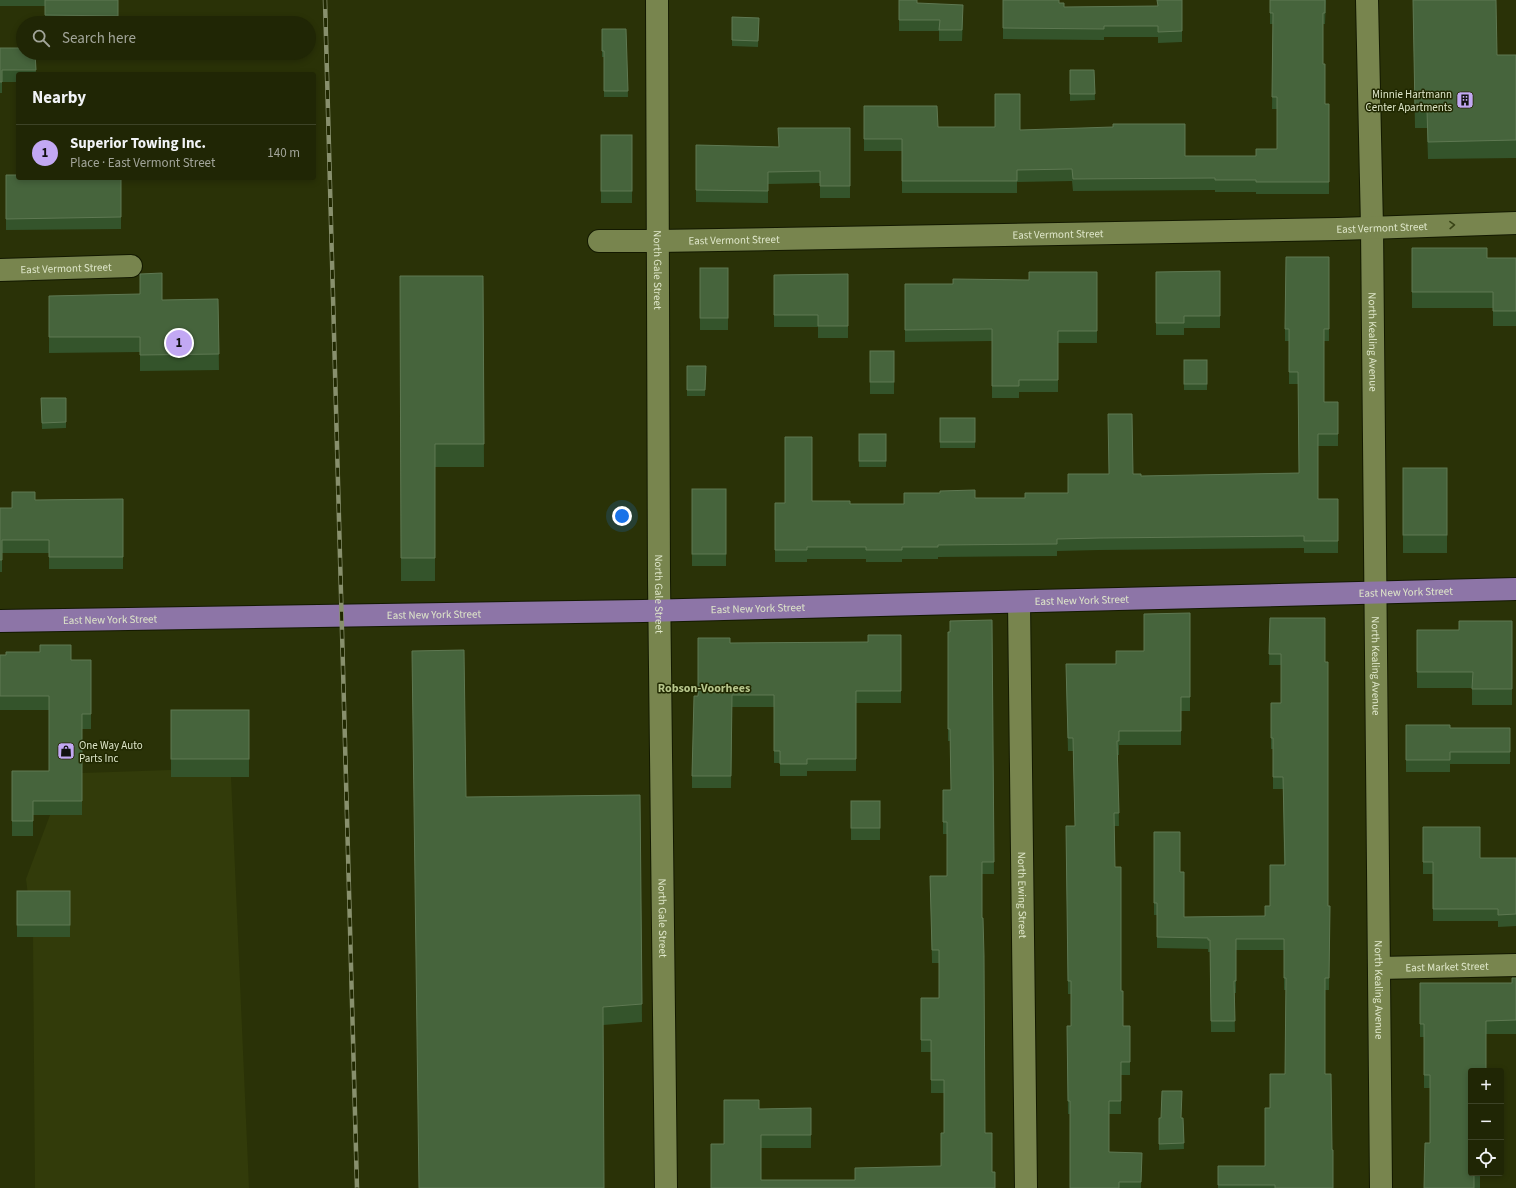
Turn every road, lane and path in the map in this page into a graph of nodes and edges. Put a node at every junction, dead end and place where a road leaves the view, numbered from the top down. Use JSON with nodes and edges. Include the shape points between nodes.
{"nodes":[{"id":1,"x":657,"y":0,"type":"edge"},
{"id":2,"x":1367,"y":0,"type":"edge"},
{"id":3,"x":1516,"y":223,"type":"edge"},
{"id":4,"x":1372,"y":227,"type":"junction"},
{"id":5,"x":599,"y":241,"type":"dead end"},
{"id":6,"x":658,"y":241,"type":"junction"},
{"id":7,"x":131,"y":266,"type":"dead end"},
{"id":8,"x":0,"y":270,"type":"edge"},
{"id":9,"x":1516,"y":590,"type":"edge"},
{"id":10,"x":1374,"y":593,"type":"junction"},
{"id":11,"x":1020,"y":602,"type":"junction"},
{"id":12,"x":659,"y":611,"type":"junction"},
{"id":13,"x":0,"y":621,"type":"edge"},
{"id":14,"x":1516,"y":965,"type":"edge"},
{"id":15,"x":1379,"y":968,"type":"junction"},
{"id":16,"x":666,"y":1188,"type":"edge"},
{"id":17,"x":1026,"y":1188,"type":"edge"},
{"id":18,"x":1381,"y":1188,"type":"edge"}],
"edges":[{"from":1,"to":6,"type":"street","name":"North Gale Street"},
{"from":2,"to":4,"type":"street","name":"North Kealing Avenue"},
{"from":4,"to":3,"type":"street","name":"East Vermont Street","one_way":true},
{"from":4,"to":6,"type":"street","name":"East Vermont Street"},
{"from":4,"to":10,"type":"street","name":"North Kealing Avenue"},
{"from":5,"to":6,"type":"street","name":"East Vermont Street"},
{"from":6,"to":12,"type":"street","name":"North Gale Street"},
{"from":7,"to":8,"type":"street","name":"East Vermont Street"},
{"from":9,"to":10,"type":"main road","name":"East New York Street"},
{"from":10,"to":11,"type":"main road","name":"East New York Street"},
{"from":10,"to":15,"type":"street","name":"North Kealing Avenue"},
{"from":11,"to":12,"type":"main road","name":"East New York Street"},
{"from":11,"to":17,"type":"street","name":"North Ewing Street"},
{"from":12,"to":13,"type":"main road","name":"East New York Street"},
{"from":12,"to":16,"type":"street","name":"North Gale Street"},
{"from":14,"to":15,"type":"street","name":"East Market Street"},
{"from":15,"to":18,"type":"street","name":"North Kealing Avenue"}]}
